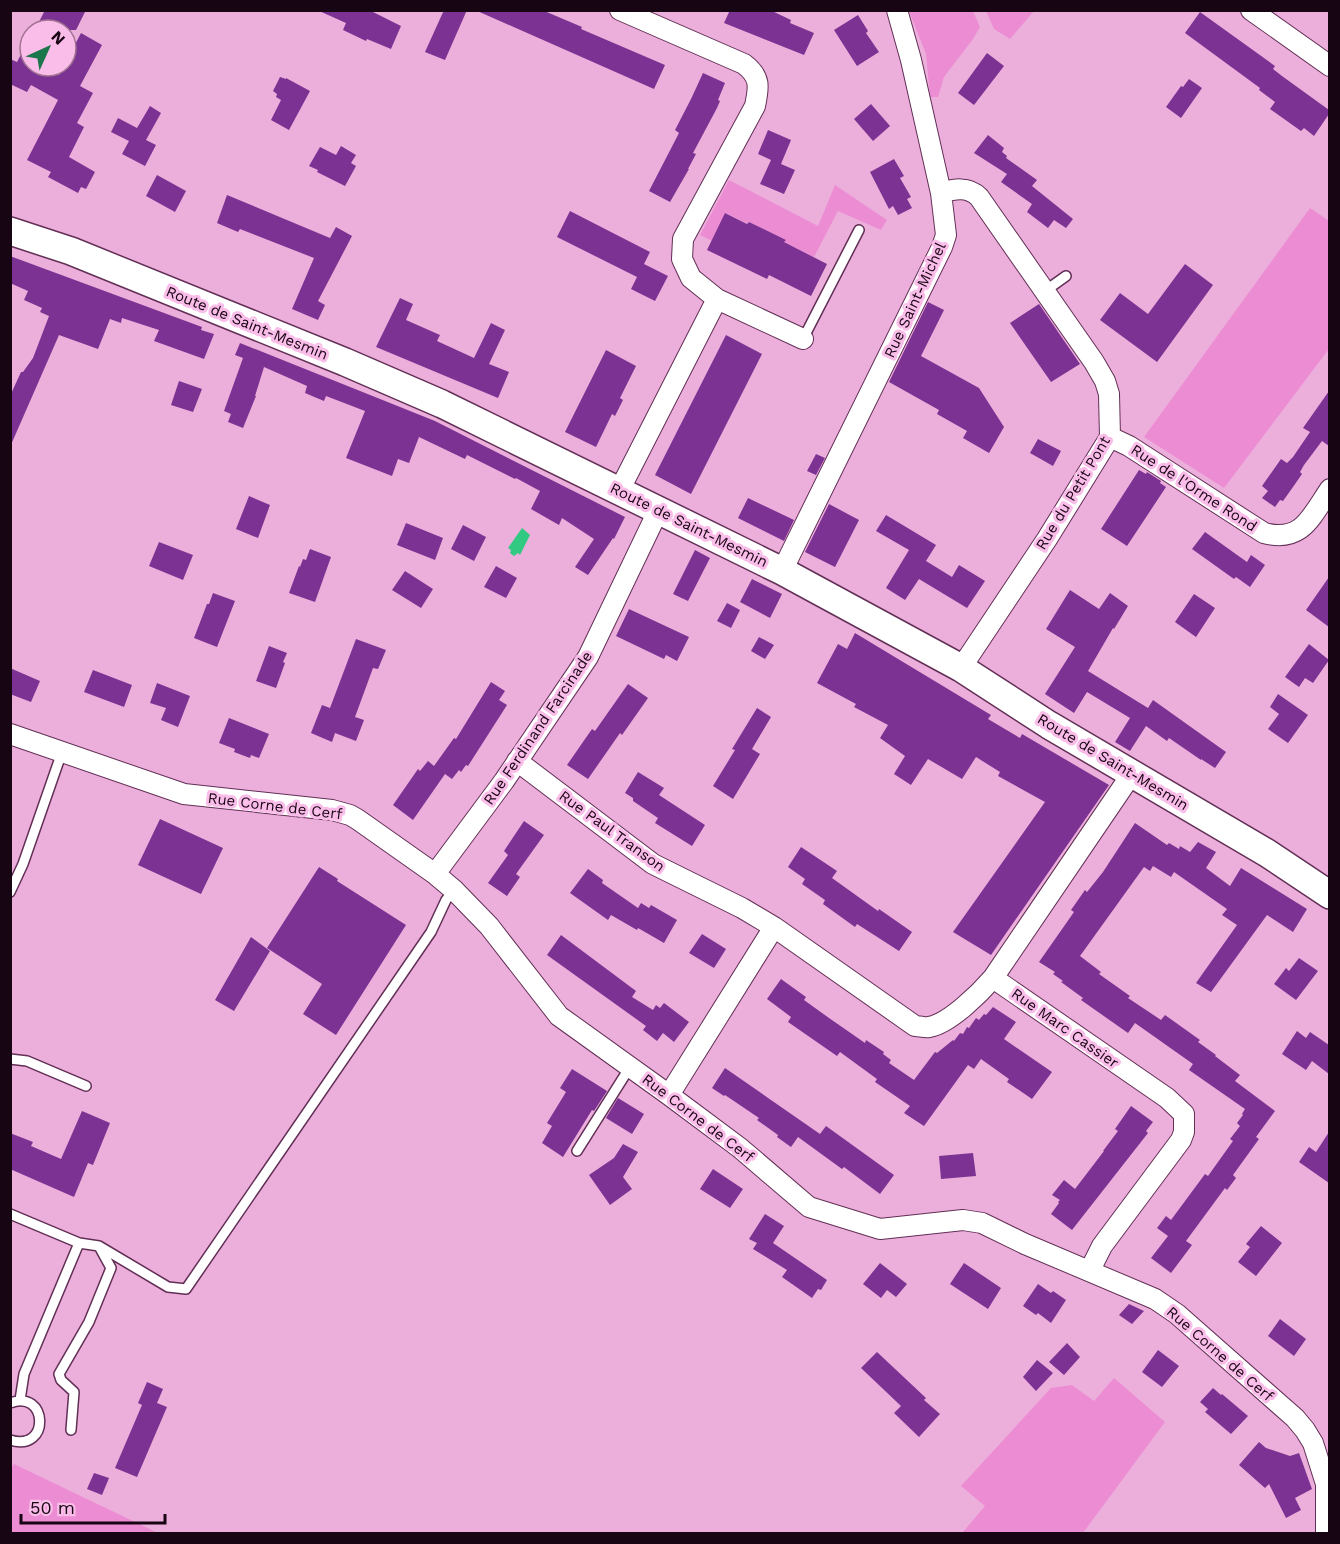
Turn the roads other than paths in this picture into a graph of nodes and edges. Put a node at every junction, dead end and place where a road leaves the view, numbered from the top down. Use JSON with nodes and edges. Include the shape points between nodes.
{"nodes":[{"id":1,"x":620,"y":10,"type":"edge"},
{"id":2,"x":897,"y":10,"type":"edge"},
{"id":3,"x":1251,"y":10,"type":"edge"},
{"id":4,"x":1329,"y":66,"type":"edge"},
{"id":5,"x":941,"y":193,"type":"junction"},
{"id":6,"x":859,"y":230,"type":"dead end"},
{"id":7,"x":10,"y":231,"type":"edge"},
{"id":8,"x":1066,"y":276,"type":"dead end"},
{"id":9,"x":1045,"y":291,"type":"junction"},
{"id":10,"x":717,"y":299,"type":"junction"},
{"id":11,"x":803,"y":339,"type":"joint"},
{"id":12,"x":1110,"y":437,"type":"junction"},
{"id":13,"x":1329,"y":489,"type":"edge"},
{"id":14,"x":619,"y":491,"type":"junction"},
{"id":15,"x":659,"y":509,"type":"junction"},
{"id":16,"x":782,"y":571,"type":"junction"},
{"id":17,"x":962,"y":668,"type":"junction"},
{"id":18,"x":10,"y":734,"type":"edge"},
{"id":19,"x":62,"y":752,"type":"junction"},
{"id":20,"x":517,"y":761,"type":"junction"},
{"id":21,"x":1131,"y":774,"type":"junction"},
{"id":22,"x":435,"y":874,"type":"junction"},
{"id":23,"x":454,"y":890,"type":"junction"},
{"id":24,"x":10,"y":892,"type":"edge"},
{"id":25,"x":1329,"y":895,"type":"edge"},
{"id":26,"x":774,"y":927,"type":"junction"},
{"id":27,"x":993,"y":978,"type":"junction"},
{"id":28,"x":10,"y":1059,"type":"edge"},
{"id":29,"x":630,"y":1067,"type":"junction"},
{"id":30,"x":87,"y":1086,"type":"dead end"},
{"id":31,"x":669,"y":1095,"type":"junction"},
{"id":32,"x":577,"y":1151,"type":"dead end"},
{"id":33,"x":10,"y":1214,"type":"edge"},
{"id":34,"x":80,"y":1243,"type":"junction"},
{"id":35,"x":99,"y":1246,"type":"junction"},
{"id":36,"x":1090,"y":1270,"type":"junction"},
{"id":37,"x":15,"y":1402,"type":"edge"},
{"id":38,"x":71,"y":1430,"type":"dead end"},
{"id":39,"x":10,"y":1440,"type":"edge"},
{"id":40,"x":1326,"y":1533,"type":"edge"}],
"edges":[{"from":1,"to":10,"type":"street","via":[[744,64],[754,72],[759,87],[755,106],[683,239],[682,259],[690,278]]},
{"from":2,"to":5,"type":"street","name":"Rue Saint-Michel"},
{"from":3,"to":4,"type":"street"},
{"from":5,"to":9,"type":"street","name":"Rue du Petit Pont","via":[[973,191]]},
{"from":5,"to":16,"type":"street","name":"Rue Saint-Michel","via":[[946,234],[942,247]]},
{"from":6,"to":11,"type":"lane"},
{"from":7,"to":14,"type":"main road","name":"Route de Saint-Mesmin","via":[[71,251],[345,362],[442,404]]},
{"from":8,"to":9,"type":"lane"},
{"from":9,"to":12,"type":"street","name":"Rue du Petit Pont","via":[[1105,381]]},
{"from":10,"to":11,"type":"street"},
{"from":10,"to":14,"type":"street"},
{"from":12,"to":13,"type":"street","name":"Rue de l'Orme Rond","via":[[1275,536],[1301,528]]},
{"from":12,"to":17,"type":"street","name":"Rue du Petit Pont"},
{"from":14,"to":15,"type":"main road","name":"Route de Saint-Mesmin"},
{"from":15,"to":16,"type":"main road","name":"Route de Saint-Mesmin"},
{"from":15,"to":20,"type":"street","name":"Rue Ferdinand Farcinade","via":[[588,657]]},
{"from":16,"to":17,"type":"main road","name":"Route de Saint-Mesmin"},
{"from":17,"to":21,"type":"main road","name":"Route de Saint-Mesmin"},
{"from":18,"to":19,"type":"street","name":"Rue Corne de Cerf"},
{"from":19,"to":22,"type":"street","name":"Rue Corne de Cerf","via":[[184,794],[350,815]]},
{"from":19,"to":24,"type":"lane"},
{"from":20,"to":22,"type":"street","name":"Rue Ferdinand Farcinade"},
{"from":20,"to":26,"type":"street","name":"Rue Paul Transon","via":[[653,864]]},
{"from":21,"to":25,"type":"main road","name":"Route de Saint-Mesmin","via":[[1267,853]]},
{"from":21,"to":27,"type":"street"},
{"from":22,"to":23,"type":"street","name":"Rue Corne de Cerf"},
{"from":23,"to":29,"type":"street","name":"Rue Corne de Cerf","via":[[489,926],[559,1016]]},
{"from":23,"to":35,"type":"lane","via":[[431,932],[186,1288],[168,1287]]},
{"from":26,"to":27,"type":"street","name":"Rue Paul Transon","via":[[915,1026],[940,1024],[978,995]]},
{"from":26,"to":31,"type":"street"},
{"from":27,"to":36,"type":"street","name":"Rue Marc Cassier","via":[[1167,1098],[1184,1114],[1180,1140],[1102,1246]]},
{"from":28,"to":30,"type":"lane","via":[[27,1061]]},
{"from":29,"to":31,"type":"street","name":"Rue Corne de Cerf"},
{"from":29,"to":32,"type":"lane"},
{"from":31,"to":36,"type":"street","name":"Rue Corne de Cerf","via":[[809,1207],[880,1229],[963,1220],[982,1223]]},
{"from":33,"to":34,"type":"lane"},
{"from":34,"to":35,"type":"lane"},
{"from":34,"to":37,"type":"lane"},
{"from":35,"to":38,"type":"lane","via":[[111,1268],[89,1322],[59,1374],[74,1392]]},
{"from":36,"to":40,"type":"street","name":"Rue Corne de Cerf","via":[[1155,1299],[1177,1314],[1305,1430],[1326,1484]]},
{"from":37,"to":39,"type":"lane","via":[[32,1405],[40,1422],[36,1434],[25,1441]]}]}
